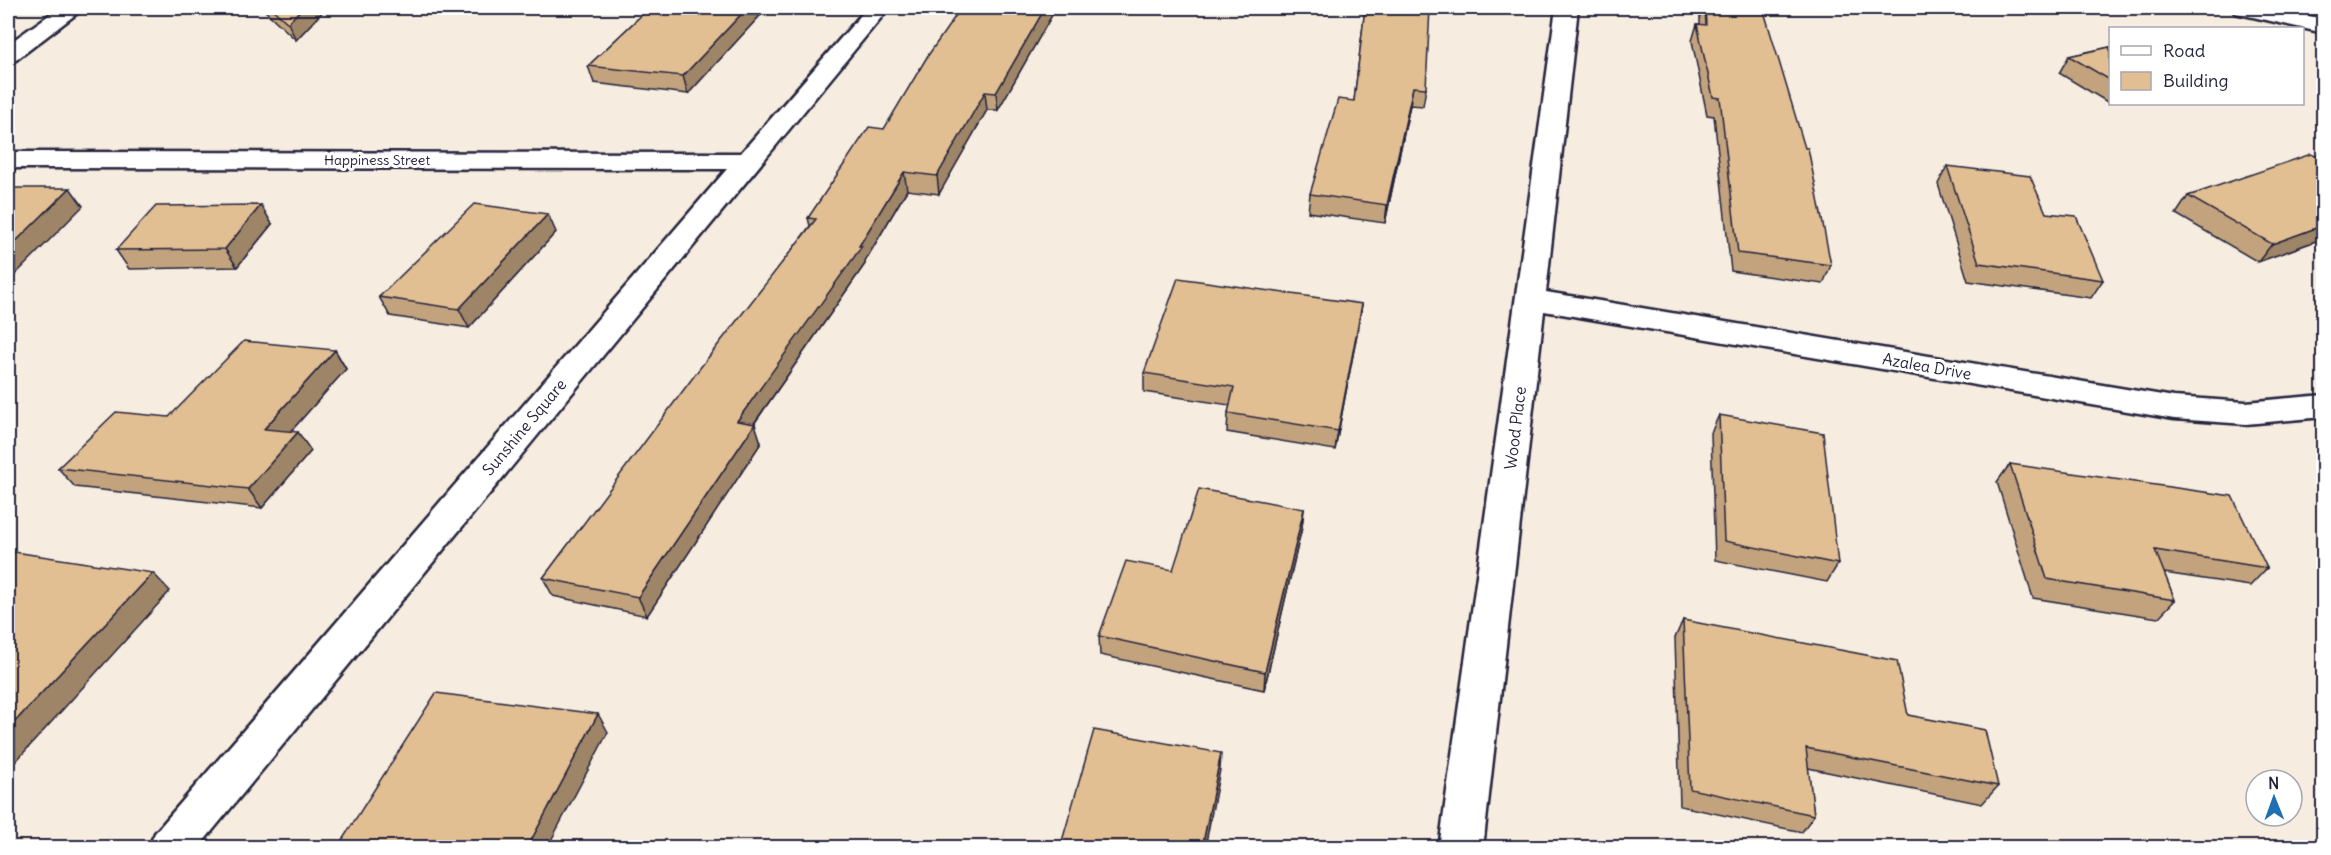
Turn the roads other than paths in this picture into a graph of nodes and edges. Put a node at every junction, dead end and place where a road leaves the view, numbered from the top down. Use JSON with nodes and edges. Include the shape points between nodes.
{"nodes":[{"id":1,"x":73,"y":8,"type":"edge"},
{"id":2,"x":878,"y":8,"type":"edge"},
{"id":3,"x":1567,"y":8,"type":"edge"},
{"id":4,"x":2243,"y":8,"type":"edge"},
{"id":5,"x":2324,"y":26,"type":"edge"},
{"id":6,"x":8,"y":55,"type":"edge"},
{"id":7,"x":8,"y":160,"type":"edge"},
{"id":8,"x":747,"y":161,"type":"junction"},
{"id":9,"x":1531,"y":299,"type":"junction"},
{"id":10,"x":2324,"y":406,"type":"edge"},
{"id":11,"x":170,"y":848,"type":"edge"},
{"id":12,"x":1461,"y":848,"type":"edge"}],
"edges":[{"from":1,"to":6,"type":"street"},
{"from":2,"to":8,"type":"street","name":"Sunshine Square"},
{"from":3,"to":9,"type":"street","name":"Wood Place"},
{"from":4,"to":5,"type":"street"},
{"from":7,"to":8,"type":"street","name":"Happiness Street"},
{"from":8,"to":11,"type":"street","name":"Sunshine Square"},
{"from":9,"to":10,"type":"street","name":"Azalea Drive","via":[[2174,408],[2246,413]]},
{"from":9,"to":12,"type":"street","name":"Wood Place"}]}
